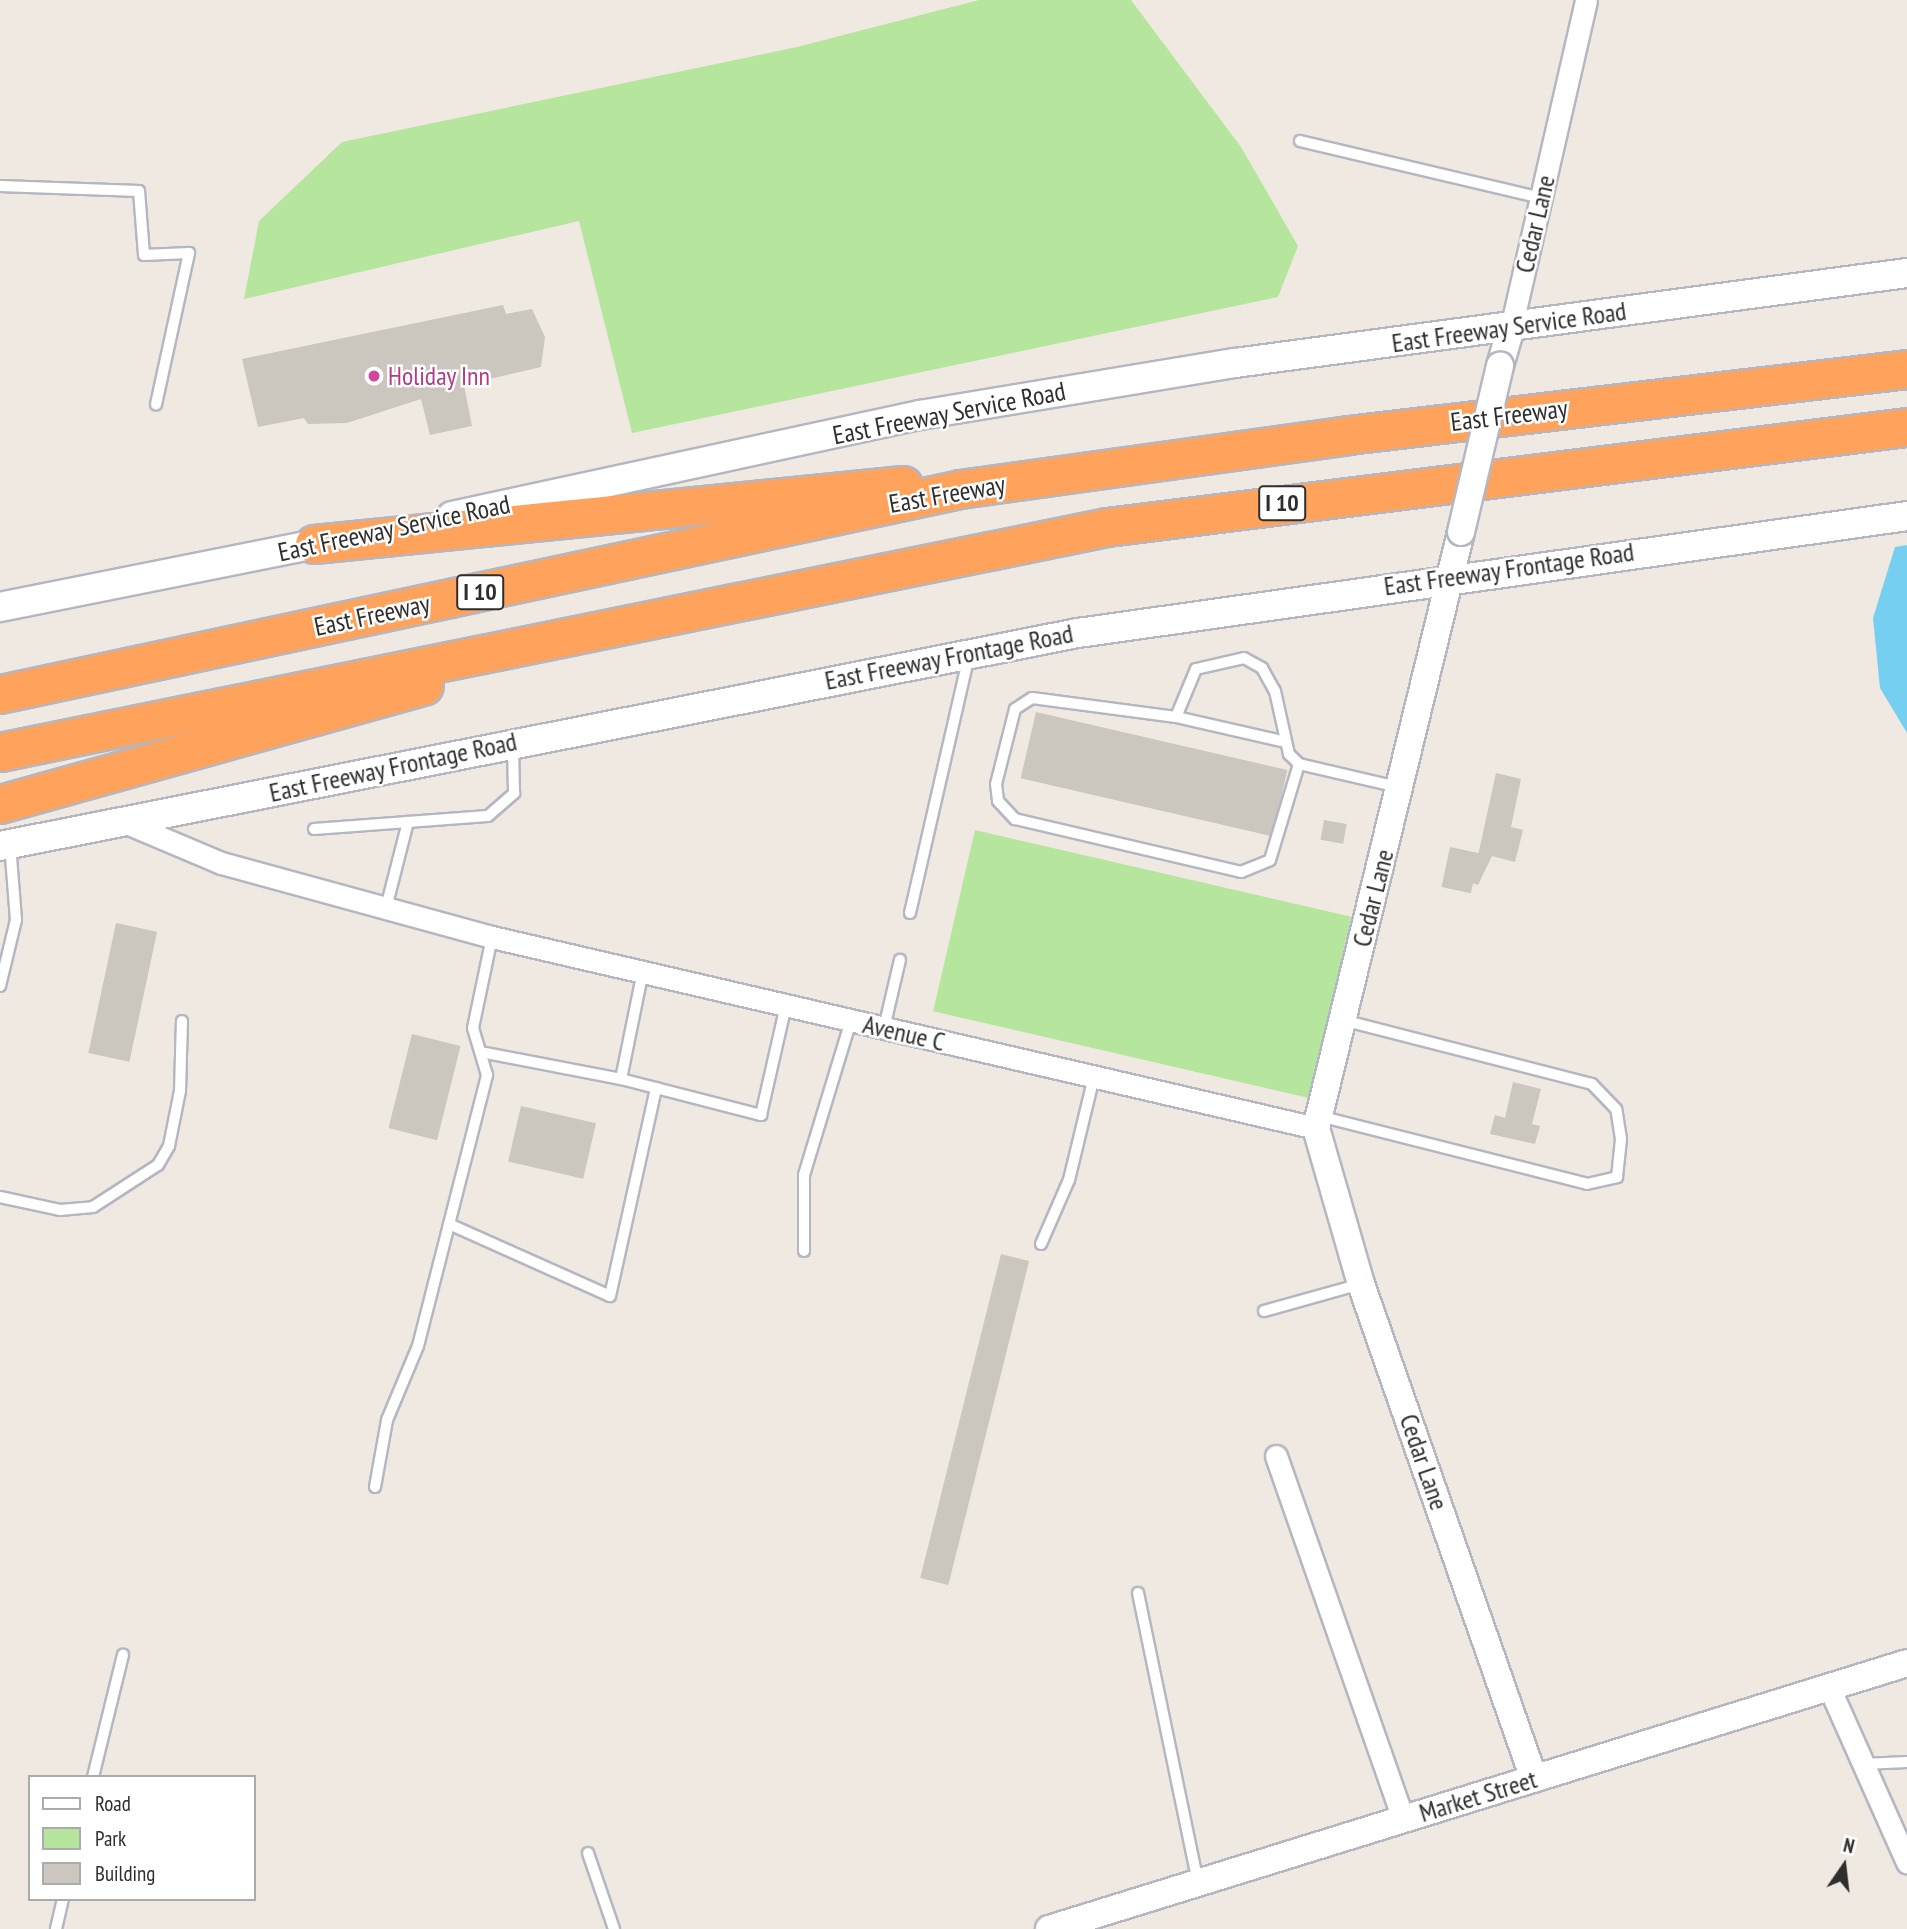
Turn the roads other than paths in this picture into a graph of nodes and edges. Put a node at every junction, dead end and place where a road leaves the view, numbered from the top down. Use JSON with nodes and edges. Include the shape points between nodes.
{"nodes":[{"id":1,"x":1586,"y":0,"type":"edge"},
{"id":2,"x":1300,"y":141,"type":"dead end"},
{"id":3,"x":0,"y":186,"type":"edge"},
{"id":4,"x":1541,"y":198,"type":"junction"},
{"id":5,"x":1907,"y":273,"type":"edge"},
{"id":6,"x":1511,"y":328,"type":"junction"},
{"id":7,"x":1907,"y":369,"type":"edge"},
{"id":8,"x":156,"y":404,"type":"dead end"},
{"id":9,"x":1902,"y":428,"type":"edge"},
{"id":10,"x":960,"y":489,"type":"junction"},
{"id":11,"x":1907,"y":516,"type":"edge"},
{"id":12,"x":314,"y":544,"type":"junction"},
{"id":13,"x":1451,"y":576,"type":"junction"},
{"id":14,"x":0,"y":607,"type":"edge"},
{"id":15,"x":673,"y":612,"type":"junction"},
{"id":16,"x":970,"y":652,"type":"junction"},
{"id":17,"x":0,"y":694,"type":"edge"},
{"id":18,"x":1176,"y":717,"type":"junction"},
{"id":19,"x":512,"y":742,"type":"junction"},
{"id":20,"x":1286,"y":742,"type":"junction"},
{"id":21,"x":0,"y":752,"type":"edge"},
{"id":22,"x":1299,"y":764,"type":"junction"},
{"id":23,"x":1401,"y":787,"type":"junction"},
{"id":24,"x":0,"y":804,"type":"edge"},
{"id":25,"x":124,"y":822,"type":"junction"},
{"id":26,"x":408,"y":822,"type":"junction"},
{"id":27,"x":314,"y":829,"type":"dead end"},
{"id":28,"x":5,"y":845,"type":"edge"},
{"id":29,"x":386,"y":908,"type":"junction"},
{"id":30,"x":910,"y":913,"type":"dead end"},
{"id":31,"x":492,"y":936,"type":"junction"},
{"id":32,"x":900,"y":960,"type":"dead end"},
{"id":33,"x":643,"y":971,"type":"junction"},
{"id":34,"x":0,"y":986,"type":"edge"},
{"id":35,"x":786,"y":1005,"type":"junction"},
{"id":36,"x":851,"y":1020,"type":"junction"},
{"id":37,"x":1342,"y":1020,"type":"junction"},
{"id":38,"x":182,"y":1021,"type":"dead end"},
{"id":39,"x":884,"y":1028,"type":"junction"},
{"id":40,"x":481,"y":1052,"type":"junction"},
{"id":41,"x":1094,"y":1077,"type":"junction"},
{"id":42,"x":621,"y":1079,"type":"junction"},
{"id":43,"x":656,"y":1088,"type":"junction"},
{"id":44,"x":1318,"y":1122,"type":"junction"},
{"id":45,"x":0,"y":1197,"type":"edge"},
{"id":46,"x":449,"y":1224,"type":"junction"},
{"id":47,"x":1041,"y":1244,"type":"dead end"},
{"id":48,"x":804,"y":1251,"type":"dead end"},
{"id":49,"x":1361,"y":1284,"type":"junction"},
{"id":50,"x":1264,"y":1311,"type":"dead end"},
{"id":51,"x":1276,"y":1456,"type":"dead end"},
{"id":52,"x":376,"y":1487,"type":"dead end"},
{"id":53,"x":1138,"y":1593,"type":"dead end"},
{"id":54,"x":123,"y":1655,"type":"dead end"},
{"id":55,"x":1907,"y":1663,"type":"edge"},
{"id":56,"x":1829,"y":1687,"type":"junction"},
{"id":57,"x":1907,"y":1762,"type":"edge"},
{"id":58,"x":1863,"y":1764,"type":"junction"},
{"id":59,"x":93,"y":1775,"type":"edge"},
{"id":60,"x":1534,"y":1779,"type":"junction"},
{"id":61,"x":1403,"y":1819,"type":"junction"},
{"id":62,"x":587,"y":1853,"type":"dead end"},
{"id":63,"x":1907,"y":1862,"type":"edge"},
{"id":64,"x":1198,"y":1883,"type":"junction"},
{"id":65,"x":63,"y":1901,"type":"edge"},
{"id":66,"x":1100,"y":1921,"type":"edge"},
{"id":67,"x":56,"y":1929,"type":"edge"},
{"id":68,"x":614,"y":1929,"type":"edge"},
{"id":69,"x":1049,"y":1929,"type":"edge"}],
"edges":[{"from":1,"to":4,"type":"street","name":"Cedar Lane"},
{"from":2,"to":4,"type":"lane"},
{"from":3,"to":8,"type":"lane","via":[[139,191],[144,255],[189,253]]},
{"from":4,"to":6,"type":"street","name":"Cedar Lane"},
{"from":5,"to":6,"type":"main road","name":"East Freeway Service Road"},
{"from":6,"to":12,"type":"main road","name":"East Freeway Service Road","via":[[920,415]]},
{"from":6,"to":13,"type":"street","name":"Cedar Lane","bridge":true},
{"from":7,"to":10,"type":"highway","name":"East Freeway","number":"I 10","via":[[1348,435]]},
{"from":9,"to":15,"type":"highway","number":"I 10","via":[[1107,527]]},
{"from":10,"to":12,"type":"highway","via":[[877,483]]},
{"from":10,"to":17,"type":"highway","name":"East Freeway","number":"I 10"},
{"from":11,"to":13,"type":"main road","name":"East Freeway Frontage Road"},
{"from":12,"to":14,"type":"main road","name":"East Freeway Service Road"},
{"from":13,"to":16,"type":"main road","name":"East Freeway Frontage Road"},
{"from":13,"to":23,"type":"street","name":"Cedar Lane"},
{"from":15,"to":21,"type":"highway","number":"I 10"},
{"from":15,"to":24,"type":"highway"},
{"from":16,"to":19,"type":"main road","name":"East Freeway Frontage Road"},
{"from":16,"to":30,"type":"lane"},
{"from":18,"to":20,"type":"lane"},
{"from":18,"to":20,"type":"lane","via":[[1196,669],[1244,658],[1262,668],[1275,691]]},
{"from":18,"to":22,"type":"lane","via":[[1032,698],[1015,709],[996,784],[998,801],[1015,819],[1241,872],[1270,860]]},
{"from":19,"to":25,"type":"main road","name":"East Freeway Frontage Road"},
{"from":19,"to":26,"type":"lane","via":[[514,793],[488,816]]},
{"from":20,"to":22,"type":"lane"},
{"from":22,"to":23,"type":"lane"},
{"from":23,"to":37,"type":"street","name":"Cedar Lane"},
{"from":25,"to":28,"type":"main road","name":"East Freeway Frontage Road"},
{"from":25,"to":29,"type":"street","name":"Avenue C","via":[[206,859]]},
{"from":26,"to":27,"type":"lane"},
{"from":26,"to":29,"type":"lane"},
{"from":28,"to":34,"type":"lane","via":[[16,919]]},
{"from":29,"to":31,"type":"street","name":"Avenue C"},
{"from":31,"to":33,"type":"street","name":"Avenue C"},
{"from":31,"to":40,"type":"lane","via":[[473,1028]]},
{"from":32,"to":39,"type":"lane"},
{"from":33,"to":35,"type":"street","name":"Avenue C"},
{"from":33,"to":42,"type":"lane"},
{"from":35,"to":36,"type":"street","name":"Avenue C"},
{"from":35,"to":43,"type":"lane","via":[[761,1115]]},
{"from":36,"to":39,"type":"street","name":"Avenue C"},
{"from":36,"to":48,"type":"lane","via":[[804,1175]]},
{"from":37,"to":44,"type":"street","name":"Cedar Lane"},
{"from":37,"to":44,"type":"lane","via":[[1592,1083],[1616,1109],[1621,1139],[1617,1177],[1587,1184]]},
{"from":38,"to":45,"type":"lane","via":[[180,1091],[169,1146],[158,1165],[93,1207],[60,1210]]},
{"from":39,"to":41,"type":"street","name":"Avenue C"},
{"from":40,"to":42,"type":"lane"},
{"from":40,"to":46,"type":"lane","via":[[487,1075]]},
{"from":41,"to":44,"type":"street","name":"Avenue C"},
{"from":41,"to":47,"type":"lane","via":[[1069,1180]]},
{"from":42,"to":43,"type":"lane"},
{"from":43,"to":46,"type":"lane","via":[[610,1296]]},
{"from":44,"to":49,"type":"street","name":"Cedar Lane"},
{"from":46,"to":52,"type":"lane","via":[[418,1346],[387,1420]]},
{"from":49,"to":50,"type":"lane"},
{"from":49,"to":60,"type":"street","name":"Cedar Lane"},
{"from":51,"to":61,"type":"street"},
{"from":53,"to":64,"type":"lane"},
{"from":54,"to":59,"type":"lane"},
{"from":55,"to":56,"type":"street","name":"Market Street"},
{"from":56,"to":58,"type":"street"},
{"from":56,"to":60,"type":"street","name":"Market Street"},
{"from":57,"to":58,"type":"lane"},
{"from":58,"to":63,"type":"street"},
{"from":60,"to":61,"type":"street","name":"Market Street"},
{"from":61,"to":64,"type":"street","name":"Market Street"},
{"from":62,"to":68,"type":"lane"},
{"from":64,"to":66,"type":"street","name":"Market Street"},
{"from":65,"to":67,"type":"lane"},
{"from":66,"to":69,"type":"street","name":"Market Street"}]}
